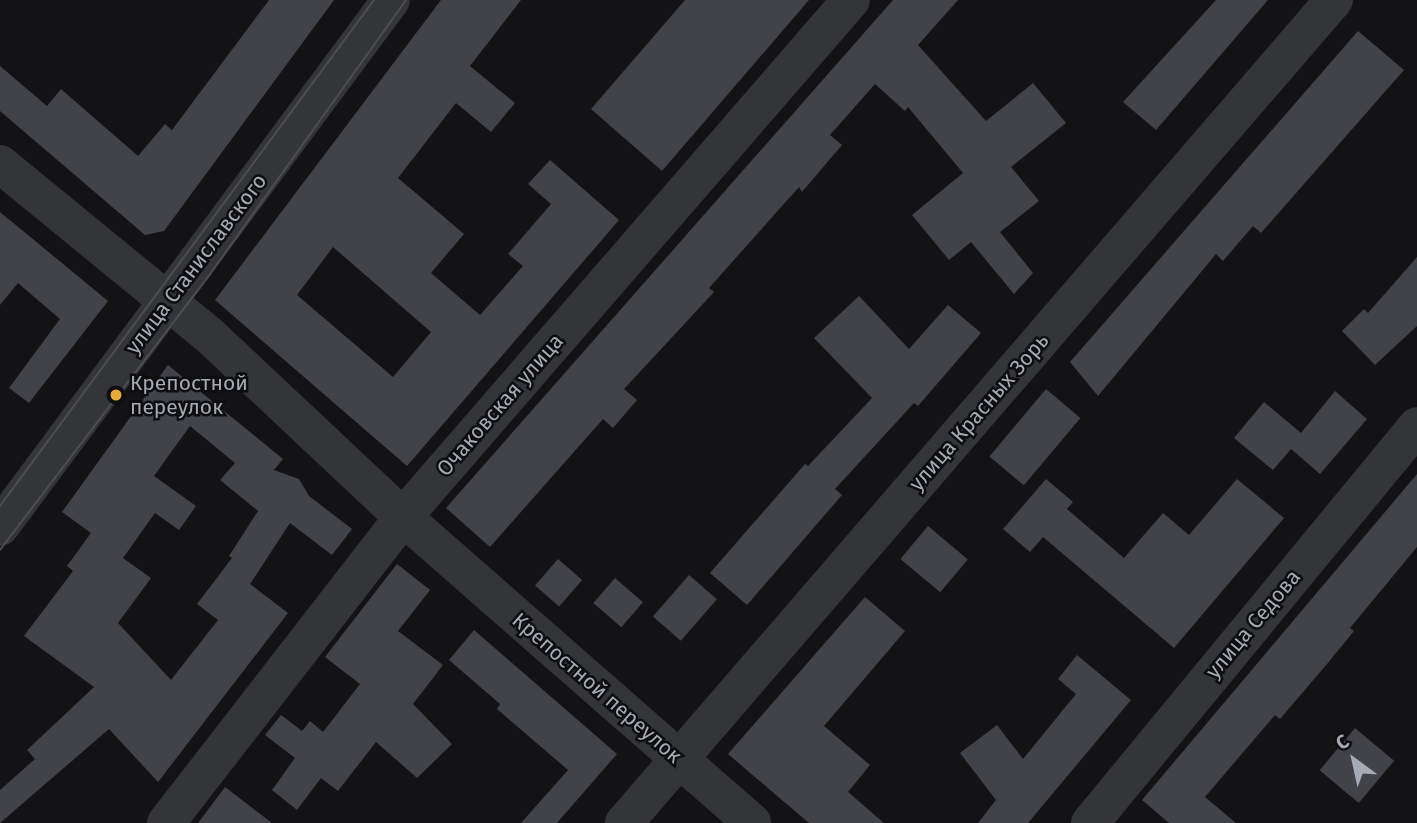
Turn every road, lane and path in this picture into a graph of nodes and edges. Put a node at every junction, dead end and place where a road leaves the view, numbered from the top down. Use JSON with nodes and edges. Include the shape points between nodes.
{"nodes":[{"id":1,"x":391,"y":0,"type":"edge"},
{"id":2,"x":851,"y":0,"type":"edge"},
{"id":3,"x":1334,"y":0,"type":"edge"},
{"id":4,"x":0,"y":164,"type":"edge"},
{"id":5,"x":169,"y":302,"type":"junction"},
{"id":6,"x":1417,"y":426,"type":"edge"},
{"id":7,"x":403,"y":517,"type":"junction"},
{"id":8,"x":0,"y":527,"type":"edge"},
{"id":9,"x":679,"y":760,"type":"junction"},
{"id":10,"x":166,"y":823,"type":"edge"},
{"id":11,"x":624,"y":823,"type":"edge"},
{"id":12,"x":752,"y":823,"type":"edge"},
{"id":13,"x":1090,"y":823,"type":"edge"}],
"edges":[{"from":1,"to":5,"type":"street","name":"улица Станиславского"},
{"from":2,"to":7,"type":"street","name":"Очаковская улица"},
{"from":3,"to":9,"type":"street","name":"улица Красных Зорь"},
{"from":4,"to":5,"type":"street","name":"Крепостной переулок"},
{"from":5,"to":7,"type":"street","name":"Крепостной переулок"},
{"from":5,"to":8,"type":"street","name":"улица Станиславского"},
{"from":6,"to":13,"type":"street","name":"улица Седова"},
{"from":7,"to":9,"type":"street","name":"Крепостной переулок"},
{"from":7,"to":10,"type":"street","name":"Очаковская улица"},
{"from":9,"to":11,"type":"street","name":"улица Красных Зорь"},
{"from":9,"to":12,"type":"street","name":"Крепостной переулок"}]}
